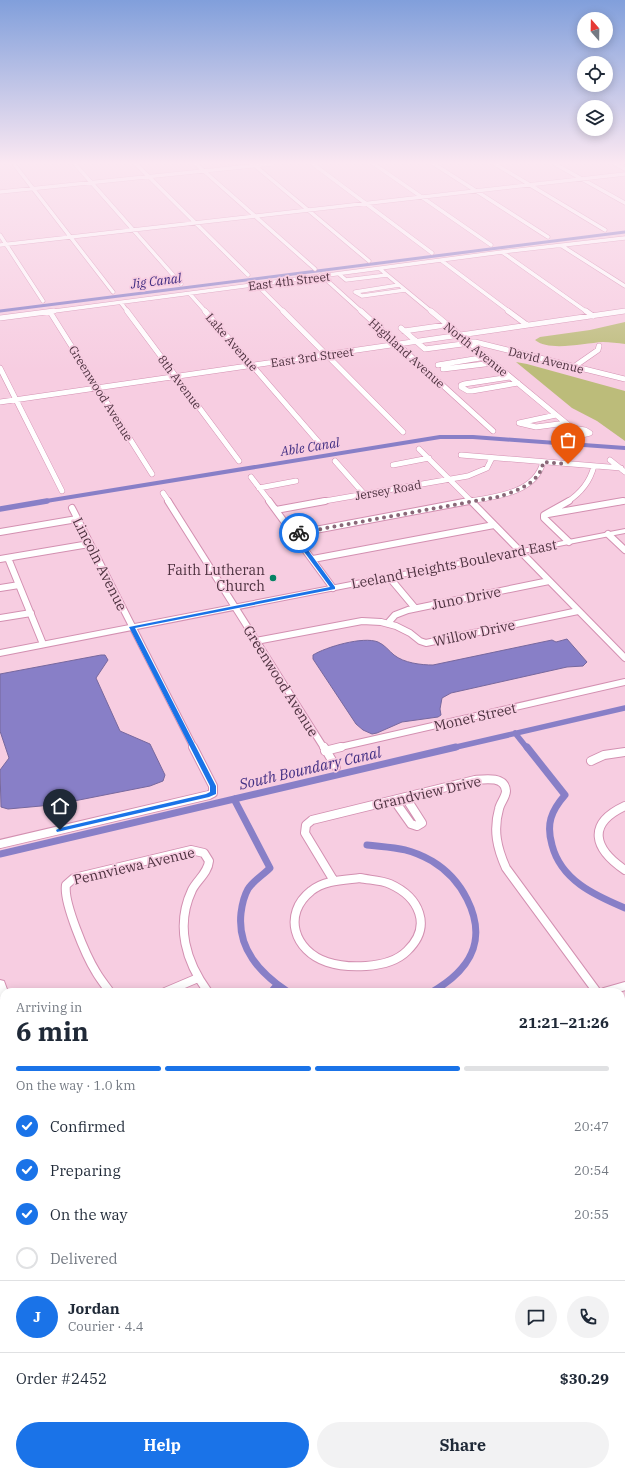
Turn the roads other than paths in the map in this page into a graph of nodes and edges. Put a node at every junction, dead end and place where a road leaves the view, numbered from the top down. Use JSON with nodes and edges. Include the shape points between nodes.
{"nodes":[{"id":1,"x":68,"y":233,"type":"edge"},
{"id":2,"x":108,"y":233,"type":"edge"},
{"id":3,"x":137,"y":233,"type":"edge"},
{"id":4,"x":205,"y":233,"type":"edge"},
{"id":5,"x":274,"y":233,"type":"edge"},
{"id":6,"x":336,"y":233,"type":"edge"},
{"id":7,"x":404,"y":233,"type":"edge"},
{"id":8,"x":474,"y":233,"type":"edge"},
{"id":9,"x":542,"y":233,"type":"edge"},
{"id":10,"x":0,"y":235,"type":"edge"},
{"id":11,"x":71,"y":237,"type":"junction"},
{"id":12,"x":548,"y":237,"type":"dead end"},
{"id":13,"x":618,"y":238,"type":"junction"},
{"id":14,"x":625,"y":238,"type":"edge"},
{"id":15,"x":625,"y":242,"type":"edge"},
{"id":16,"x":0,"y":245,"type":"edge"},
{"id":17,"x":6,"y":245,"type":"junction"},
{"id":18,"x":491,"y":245,"type":"dead end"},
{"id":19,"x":562,"y":246,"type":"junction"},
{"id":20,"x":502,"y":252,"type":"junction"},
{"id":21,"x":432,"y":254,"type":"dead end"},
{"id":22,"x":370,"y":261,"type":"dead end"},
{"id":23,"x":442,"y":261,"type":"junction"},
{"id":24,"x":315,"y":269,"type":"dead end"},
{"id":25,"x":380,"y":269,"type":"junction"},
{"id":26,"x":339,"y":274,"type":"junction"},
{"id":27,"x":248,"y":275,"type":"dead end"},
{"id":28,"x":387,"y":275,"type":"junction"},
{"id":29,"x":322,"y":276,"type":"junction"},
{"id":30,"x":181,"y":284,"type":"dead end"},
{"id":31,"x":258,"y":285,"type":"junction"},
{"id":32,"x":400,"y":285,"type":"junction"},
{"id":33,"x":625,"y":286,"type":"edge"},
{"id":34,"x":405,"y":290,"type":"junction"},
{"id":35,"x":113,"y":292,"type":"dead end"},
{"id":36,"x":190,"y":294,"type":"junction"},
{"id":37,"x":43,"y":301,"type":"dead end"},
{"id":38,"x":121,"y":303,"type":"junction"},
{"id":39,"x":625,"y":311,"type":"edge"},
{"id":40,"x":50,"y":312,"type":"junction"},
{"id":41,"x":593,"y":316,"type":"junction"},
{"id":42,"x":0,"y":318,"type":"edge"},
{"id":43,"x":446,"y":325,"type":"junction"},
{"id":44,"x":527,"y":325,"type":"junction"},
{"id":45,"x":459,"y":335,"type":"junction"},
{"id":46,"x":416,"y":342,"type":"junction"},
{"id":47,"x":469,"y":343,"type":"junction"},
{"id":48,"x":398,"y":344,"type":"junction"},
{"id":49,"x":599,"y":346,"type":"dead end"},
{"id":50,"x":326,"y":355,"type":"junction"},
{"id":51,"x":486,"y":357,"type":"junction"},
{"id":52,"x":493,"y":363,"type":"junction"},
{"id":53,"x":252,"y":366,"type":"junction"},
{"id":54,"x":575,"y":366,"type":"junction"},
{"id":55,"x":0,"y":368,"type":"edge"},
{"id":56,"x":176,"y":377,"type":"junction"},
{"id":57,"x":510,"y":377,"type":"junction"},
{"id":58,"x":625,"y":379,"type":"edge"},
{"id":59,"x":518,"y":383,"type":"junction"},
{"id":60,"x":98,"y":388,"type":"junction"},
{"id":61,"x":16,"y":400,"type":"junction"},
{"id":62,"x":0,"y":402,"type":"edge"},
{"id":63,"x":556,"y":415,"type":"junction"},
{"id":64,"x":566,"y":423,"type":"junction"},
{"id":65,"x":572,"y":428,"type":"dead end"},
{"id":66,"x":493,"y":430,"type":"dead end"},
{"id":67,"x":403,"y":432,"type":"dead end"},
{"id":68,"x":322,"y":446,"type":"dead end"},
{"id":69,"x":419,"y":448,"type":"dead end"},
{"id":70,"x":461,"y":455,"type":"dead end"},
{"id":71,"x":429,"y":458,"type":"junction"},
{"id":72,"x":492,"y":458,"type":"junction"},
{"id":73,"x":610,"y":460,"type":"dead end"},
{"id":74,"x":239,"y":461,"type":"dead end"},
{"id":75,"x":335,"y":462,"type":"dead end"},
{"id":76,"x":543,"y":462,"type":"junction"},
{"id":77,"x":393,"y":465,"type":"dead end"},
{"id":78,"x":594,"y":466,"type":"junction"},
{"id":79,"x":623,"y":470,"type":"edge"},
{"id":80,"x":152,"y":474,"type":"dead end"},
{"id":81,"x":251,"y":477,"type":"dead end"},
{"id":82,"x":449,"y":480,"type":"junction"},
{"id":83,"x":296,"y":481,"type":"dead end"},
{"id":84,"x":259,"y":488,"type":"junction"},
{"id":85,"x":62,"y":491,"type":"dead end"},
{"id":86,"x":164,"y":493,"type":"dead end"},
{"id":87,"x":365,"y":495,"type":"junction"},
{"id":88,"x":625,"y":500,"type":"edge"},
{"id":89,"x":471,"y":502,"type":"junction"},
{"id":90,"x":72,"y":508,"type":"dead end"},
{"id":91,"x":276,"y":510,"type":"junction"},
{"id":92,"x":547,"y":514,"type":"junction"},
{"id":93,"x":77,"y":519,"type":"junction"},
{"id":94,"x":494,"y":525,"type":"junction"},
{"id":95,"x":625,"y":531,"type":"edge"},
{"id":96,"x":0,"y":532,"type":"edge"},
{"id":97,"x":294,"y":534,"type":"junction"},
{"id":98,"x":608,"y":534,"type":"junction"},
{"id":99,"x":568,"y":542,"type":"junction"},
{"id":100,"x":89,"y":544,"type":"junction"},
{"id":101,"x":625,"y":550,"type":"edge"},
{"id":102,"x":520,"y":551,"type":"junction"},
{"id":103,"x":8,"y":558,"type":"junction"},
{"id":104,"x":0,"y":559,"type":"edge"},
{"id":105,"x":312,"y":560,"type":"junction"},
{"id":106,"x":389,"y":577,"type":"junction"},
{"id":107,"x":549,"y":581,"type":"junction"},
{"id":108,"x":19,"y":584,"type":"junction"},
{"id":109,"x":0,"y":588,"type":"edge"},
{"id":110,"x":333,"y":588,"type":"junction"},
{"id":111,"x":234,"y":607,"type":"junction"},
{"id":112,"x":415,"y":608,"type":"junction"},
{"id":113,"x":578,"y":611,"type":"junction"},
{"id":114,"x":31,"y":612,"type":"junction"},
{"id":115,"x":0,"y":618,"type":"edge"},
{"id":116,"x":388,"y":623,"type":"junction"},
{"id":117,"x":132,"y":627,"type":"junction"},
{"id":118,"x":256,"y":641,"type":"junction"},
{"id":119,"x":43,"y":644,"type":"junction"},
{"id":120,"x":0,"y":653,"type":"edge"},
{"id":121,"x":625,"y":658,"type":"edge"},
{"id":122,"x":625,"y":682,"type":"edge"},
{"id":123,"x":325,"y":751,"type":"junction"},
{"id":124,"x":625,"y":752,"type":"edge"},
{"id":125,"x":591,"y":761,"type":"dead end"},
{"id":126,"x":336,"y":768,"type":"dead end"},
{"id":127,"x":406,"y":798,"type":"junction"},
{"id":128,"x":394,"y":800,"type":"junction"},
{"id":129,"x":625,"y":806,"type":"edge"},
{"id":130,"x":0,"y":844,"type":"edge"},
{"id":131,"x":625,"y":870,"type":"edge"},
{"id":132,"x":334,"y":880,"type":"junction"},
{"id":133,"x":198,"y":978,"type":"junction"},
{"id":134,"x":107,"y":988,"type":"edge"},
{"id":135,"x":174,"y":988,"type":"edge"},
{"id":136,"x":205,"y":988,"type":"edge"},
{"id":137,"x":594,"y":988,"type":"edge"}],
"edges":[{"from":1,"to":11,"type":"street"},
{"from":2,"to":11,"type":"street"},
{"from":3,"to":30,"type":"street"},
{"from":4,"to":27,"type":"street"},
{"from":5,"to":24,"type":"street"},
{"from":6,"to":22,"type":"street"},
{"from":7,"to":21,"type":"street"},
{"from":8,"to":18,"type":"street"},
{"from":9,"to":12,"type":"street"},
{"from":10,"to":17,"type":"street"},
{"from":11,"to":17,"type":"street"},
{"from":11,"to":35,"type":"street"},
{"from":13,"to":14,"type":"street","name":"East 4th Street"},
{"from":13,"to":15,"type":"street"},
{"from":13,"to":19,"type":"street","name":"East 4th Street"},
{"from":16,"to":17,"type":"street"},
{"from":17,"to":37,"type":"street"},
{"from":19,"to":20,"type":"street","name":"East 4th Street"},
{"from":19,"to":33,"type":"street"},
{"from":20,"to":23,"type":"street","name":"East 4th Street"},
{"from":20,"to":41,"type":"street"},
{"from":23,"to":25,"type":"street","name":"East 4th Street"},
{"from":23,"to":44,"type":"street"},
{"from":25,"to":26,"type":"street","name":"East 4th Street"},
{"from":25,"to":28,"type":"street","name":"North Avenue"},
{"from":26,"to":28,"type":"street","via":[[346,280]]},
{"from":26,"to":29,"type":"street","name":"East 4th Street"},
{"from":28,"to":32,"type":"street","name":"North Avenue"},
{"from":29,"to":31,"type":"street","name":"East 4th Street"},
{"from":29,"to":48,"type":"street","name":"Highland Avenue"},
{"from":31,"to":36,"type":"street","name":"East 4th Street"},
{"from":31,"to":50,"type":"street"},
{"from":32,"to":34,"type":"street","name":"North Avenue"},
{"from":32,"to":34,"type":"street","via":[[355,292],[362,296]]},
{"from":34,"to":43,"type":"street","name":"North Avenue"},
{"from":36,"to":38,"type":"street","name":"East 4th Street"},
{"from":36,"to":53,"type":"street","name":"Lake Avenue"},
{"from":38,"to":40,"type":"street","name":"East 4th Street"},
{"from":38,"to":56,"type":"street","name":"8th Avenue"},
{"from":39,"to":41,"type":"street","name":"East 3rd Street"},
{"from":40,"to":42,"type":"street","name":"East 4th Street"},
{"from":40,"to":60,"type":"street","name":"Greenwood Avenue"},
{"from":41,"to":44,"type":"street","name":"East 3rd Street"},
{"from":43,"to":45,"type":"street","name":"North Avenue"},
{"from":43,"to":46,"type":"street","via":[[403,330]]},
{"from":44,"to":45,"type":"street","name":"East 3rd Street"},
{"from":45,"to":46,"type":"street","name":"East 3rd Street"},
{"from":45,"to":47,"type":"street","name":"North Avenue"},
{"from":46,"to":47,"type":"street","via":[[429,350]]},
{"from":46,"to":48,"type":"street","name":"East 3rd Street"},
{"from":47,"to":51,"type":"street","name":"North Avenue"},
{"from":47,"to":54,"type":"street","name":"David Avenue","via":[[475,342]]},
{"from":48,"to":50,"type":"street","name":"East 3rd Street"},
{"from":48,"to":66,"type":"street","name":"Highland Avenue"},
{"from":49,"to":54,"type":"street","via":[[598,350]]},
{"from":50,"to":53,"type":"street","name":"East 3rd Street"},
{"from":50,"to":67,"type":"street"},
{"from":51,"to":52,"type":"street","name":"North Avenue"},
{"from":51,"to":52,"type":"street","via":[[436,363],[445,371]]},
{"from":52,"to":57,"type":"street","name":"North Avenue"},
{"from":53,"to":56,"type":"street","name":"East 3rd Street"},
{"from":53,"to":68,"type":"street","name":"Lake Avenue"},
{"from":54,"to":58,"type":"street","name":"David Avenue"},
{"from":55,"to":61,"type":"street"},
{"from":56,"to":60,"type":"street","name":"East 3rd Street"},
{"from":56,"to":74,"type":"street","name":"8th Avenue"},
{"from":57,"to":59,"type":"street","name":"North Avenue"},
{"from":57,"to":59,"type":"street","via":[[461,385],[468,392]]},
{"from":59,"to":63,"type":"street","name":"North Avenue"},
{"from":60,"to":61,"type":"street","name":"East 3rd Street"},
{"from":60,"to":80,"type":"street","name":"Greenwood Avenue"},
{"from":61,"to":62,"type":"street","name":"East 3rd Street"},
{"from":61,"to":85,"type":"street"},
{"from":63,"to":64,"type":"street","name":"North Avenue"},
{"from":63,"to":64,"type":"street","via":[[519,423],[547,426]]},
{"from":64,"to":65,"type":"street","name":"North Avenue"},
{"from":69,"to":71,"type":"street"},
{"from":70,"to":72,"type":"street"},
{"from":71,"to":77,"type":"street"},
{"from":71,"to":82,"type":"street"},
{"from":72,"to":76,"type":"street"},
{"from":72,"to":82,"type":"street","name":"Jersey Road","via":[[488,466],[481,471]]},
{"from":73,"to":79,"type":"street"},
{"from":75,"to":87,"type":"street"},
{"from":76,"to":78,"type":"street"},
{"from":76,"to":89,"type":"street","via":[[538,474],[524,486],[503,495]]},
{"from":78,"to":79,"type":"street"},
{"from":78,"to":92,"type":"street","via":[[589,482],[581,492]]},
{"from":81,"to":84,"type":"street"},
{"from":82,"to":87,"type":"street","name":"Jersey Road"},
{"from":82,"to":89,"type":"street"},
{"from":83,"to":84,"type":"street"},
{"from":84,"to":91,"type":"street"},
{"from":86,"to":111,"type":"street","name":"Greenwood Avenue"},
{"from":87,"to":91,"type":"street","name":"Jersey Road"},
{"from":88,"to":92,"type":"street"},
{"from":89,"to":94,"type":"street"},
{"from":89,"to":97,"type":"street"},
{"from":90,"to":93,"type":"street","name":"Lincoln Avenue"},
{"from":91,"to":97,"type":"street"},
{"from":92,"to":99,"type":"street","via":[[544,518]]},
{"from":93,"to":96,"type":"street"},
{"from":93,"to":100,"type":"street","name":"Lincoln Avenue"},
{"from":94,"to":102,"type":"street"},
{"from":94,"to":105,"type":"street"},
{"from":95,"to":98,"type":"main road","name":"Leeland Heights Boulevard East"},
{"from":97,"to":105,"type":"street"},
{"from":98,"to":99,"type":"main road","name":"Leeland Heights Boulevard East"},
{"from":98,"to":101,"type":"street"},
{"from":99,"to":102,"type":"main road","name":"Leeland Heights Boulevard East"},
{"from":100,"to":103,"type":"street"},
{"from":100,"to":117,"type":"street","name":"Lincoln Avenue"},
{"from":102,"to":106,"type":"main road","name":"Leeland Heights Boulevard East"},
{"from":102,"to":107,"type":"street"},
{"from":103,"to":104,"type":"street"},
{"from":103,"to":108,"type":"street"},
{"from":105,"to":110,"type":"street"},
{"from":106,"to":110,"type":"main road","name":"Leeland Heights Boulevard East"},
{"from":106,"to":112,"type":"street"},
{"from":107,"to":112,"type":"street","name":"Juno Drive"},
{"from":107,"to":113,"type":"street"},
{"from":108,"to":109,"type":"street"},
{"from":108,"to":114,"type":"street"},
{"from":110,"to":111,"type":"main road","name":"Leeland Heights Boulevard East"},
{"from":111,"to":117,"type":"main road","name":"Leeland Heights Boulevard East"},
{"from":111,"to":118,"type":"street","name":"Greenwood Avenue"},
{"from":112,"to":116,"type":"street","name":"Juno Drive","via":[[399,613]]},
{"from":113,"to":116,"type":"street","name":"Willow Drive","via":[[426,643],[406,630]]},
{"from":113,"to":121,"type":"street"},
{"from":114,"to":115,"type":"street"},
{"from":114,"to":119,"type":"street"},
{"from":116,"to":118,"type":"street","name":"Willow Drive","via":[[352,622]]},
{"from":117,"to":119,"type":"main road","name":"Leeland Heights Boulevard East"},
{"from":117,"to":130,"type":"street","name":"Lincoln Avenue","via":[[213,786],[213,792]]},
{"from":118,"to":123,"type":"street","name":"Greenwood Avenue"},
{"from":119,"to":120,"type":"main road","name":"Leeland Heights Boulevard East"},
{"from":122,"to":123,"type":"street","name":"Monet Street"},
{"from":123,"to":126,"type":"street","name":"Greenwood Avenue"},
{"from":124,"to":125,"type":"street","via":[[604,755]]},
{"from":127,"to":128,"type":"street","name":"Grandview Drive"},
{"from":127,"to":128,"type":"street","via":[[421,822],[417,826],[410,824]]},
{"from":127,"to":137,"type":"street","name":"Grandview Drive","via":[[483,779],[502,783],[506,792],[498,811],[495,832],[501,857],[510,876]]},
{"from":128,"to":132,"type":"street","name":"Grandview Drive","via":[[312,820],[306,824],[304,828]]},
{"from":129,"to":131,"type":"street","via":[[606,816],[598,832],[603,851]]},
{"from":132,"to":132,"type":"street","via":[[309,892],[295,910],[295,932],[310,953],[340,966],[365,967],[392,961],[408,952],[420,938],[423,920],[418,907],[408,895],[394,886],[376,880]]},
{"from":133,"to":134,"type":"street","name":"Pennviewa Avenue","via":[[187,955],[183,928],[192,892],[209,865],[209,859],[201,850],[184,851],[74,878],[65,886],[66,898],[86,953]]},
{"from":133,"to":135,"type":"street"},
{"from":133,"to":136,"type":"street"}]}
